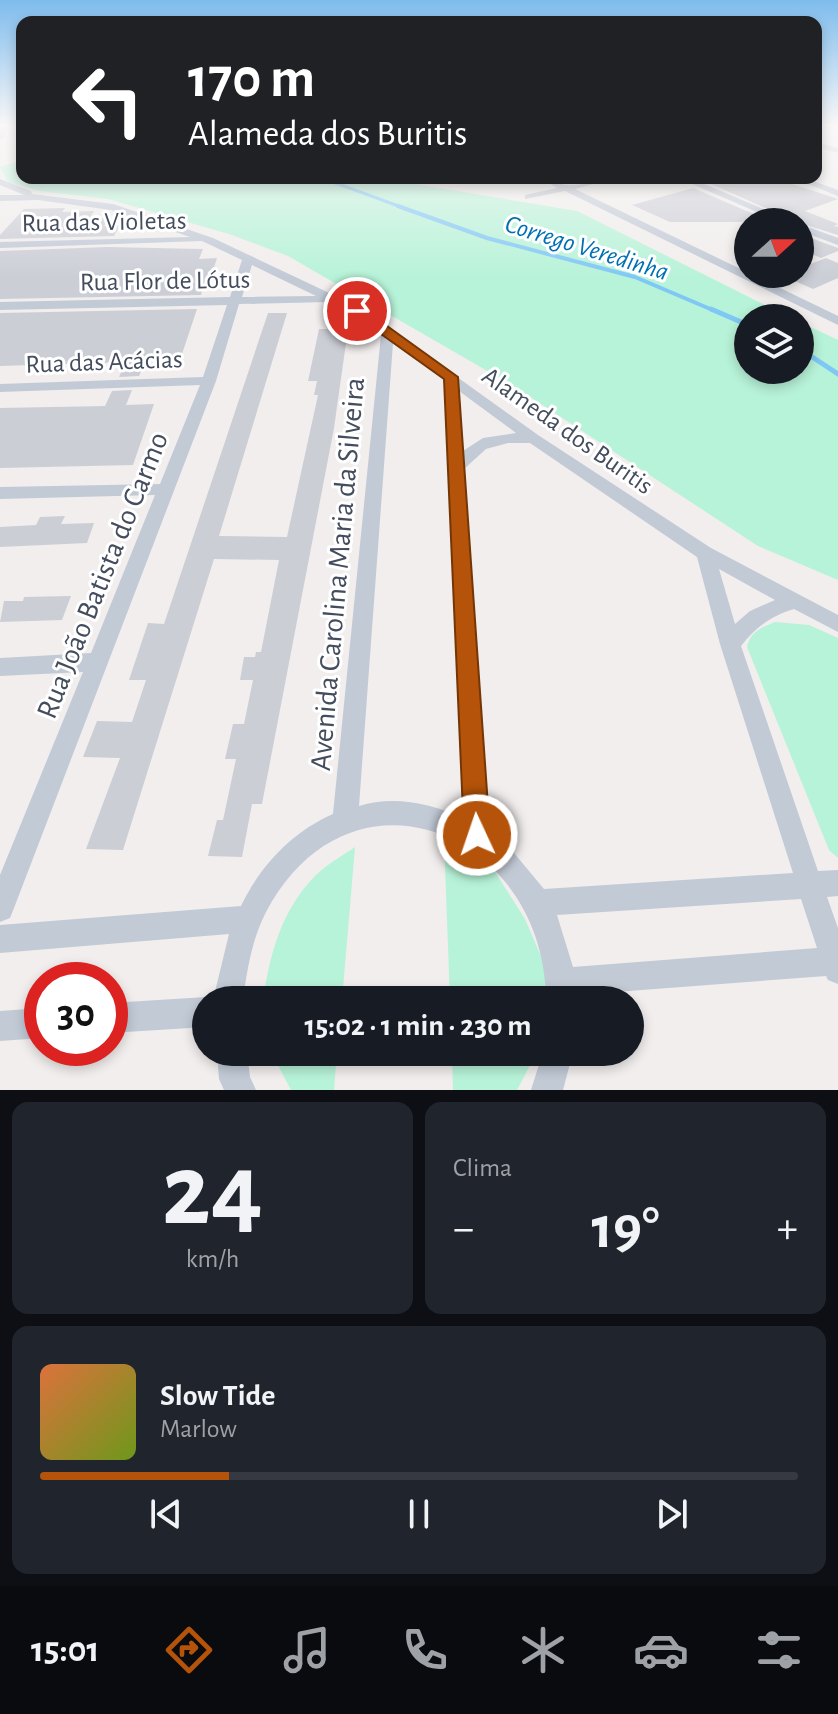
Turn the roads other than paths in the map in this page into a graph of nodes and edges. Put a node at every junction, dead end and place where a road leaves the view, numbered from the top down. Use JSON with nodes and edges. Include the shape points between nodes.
{"nodes":[{"id":1,"x":0,"y":182,"type":"edge"},
{"id":2,"x":558,"y":184,"type":"edge"},
{"id":3,"x":584,"y":184,"type":"edge"},
{"id":4,"x":697,"y":184,"type":"edge"},
{"id":5,"x":813,"y":184,"type":"edge"},
{"id":6,"x":566,"y":188,"type":"junction"},
{"id":7,"x":838,"y":193,"type":"edge"},
{"id":8,"x":38,"y":197,"type":"junction"},
{"id":9,"x":528,"y":197,"type":"dead end"},
{"id":10,"x":0,"y":198,"type":"edge"},
{"id":11,"x":755,"y":208,"type":"edge"},
{"id":12,"x":168,"y":226,"type":"junction"},
{"id":13,"x":814,"y":233,"type":"edge"},
{"id":14,"x":209,"y":240,"type":"junction"},
{"id":15,"x":136,"y":242,"type":"junction"},
{"id":16,"x":838,"y":242,"type":"edge"},
{"id":17,"x":0,"y":245,"type":"edge"},
{"id":18,"x":248,"y":259,"type":"junction"},
{"id":19,"x":330,"y":299,"type":"junction"},
{"id":20,"x":234,"y":300,"type":"junction"},
{"id":21,"x":0,"y":306,"type":"edge"},
{"id":22,"x":838,"y":321,"type":"edge"},
{"id":23,"x":388,"y":332,"type":"junction"},
{"id":24,"x":451,"y":377,"type":"junction"},
{"id":25,"x":209,"y":381,"type":"junction"},
{"id":26,"x":0,"y":388,"type":"edge"},
{"id":27,"x":533,"y":438,"type":"junction"},
{"id":28,"x":455,"y":470,"type":"junction"},
{"id":29,"x":166,"y":489,"type":"junction"},
{"id":30,"x":0,"y":493,"type":"edge"},
{"id":31,"x":705,"y":553,"type":"junction"},
{"id":32,"x":793,"y":602,"type":"junction"},
{"id":33,"x":838,"y":624,"type":"edge"},
{"id":34,"x":730,"y":644,"type":"junction"},
{"id":35,"x":98,"y":662,"type":"junction"},
{"id":36,"x":0,"y":667,"type":"edge"},
{"id":37,"x":345,"y":822,"type":"junction"},
{"id":38,"x":477,"y":835,"type":"junction"},
{"id":39,"x":838,"y":883,"type":"edge"},
{"id":40,"x":807,"y":884,"type":"junction"},
{"id":41,"x":538,"y":903,"type":"junction"},
{"id":42,"x":0,"y":908,"type":"edge"},
{"id":43,"x":248,"y":919,"type":"junction"},
{"id":44,"x":0,"y":939,"type":"edge"},
{"id":45,"x":837,"y":964,"type":"edge"},
{"id":46,"x":230,"y":986,"type":"edge"},
{"id":47,"x":560,"y":986,"type":"edge"},
{"id":48,"x":612,"y":986,"type":"edge"},
{"id":49,"x":192,"y":1013,"type":"edge"},
{"id":50,"x":128,"y":1017,"type":"edge"},
{"id":51,"x":24,"y":1024,"type":"edge"},
{"id":52,"x":0,"y":1026,"type":"edge"},
{"id":53,"x":234,"y":1066,"type":"edge"},
{"id":54,"x":554,"y":1066,"type":"edge"},
{"id":55,"x":240,"y":1090,"type":"edge"},
{"id":56,"x":547,"y":1090,"type":"edge"}],
"edges":[{"from":1,"to":8,"type":"street"},
{"from":2,"to":6,"type":"street"},
{"from":3,"to":6,"type":"street"},
{"from":4,"to":11,"type":"street"},
{"from":5,"to":7,"type":"street"},
{"from":6,"to":9,"type":"street"},
{"from":6,"to":22,"type":"street"},
{"from":8,"to":10,"type":"street","name":"Alameda dos Buritis"},
{"from":8,"to":12,"type":"street","name":"Alameda dos Buritis","via":[[113,207]]},
{"from":12,"to":14,"type":"street","name":"Alameda dos Buritis"},
{"from":12,"to":15,"type":"street"},
{"from":13,"to":16,"type":"street"},
{"from":14,"to":15,"type":"street","name":"Rua das Violetas"},
{"from":14,"to":18,"type":"street","name":"Alameda dos Buritis"},
{"from":15,"to":17,"type":"street","name":"Rua das Violetas"},
{"from":18,"to":19,"type":"street","name":"Alameda dos Buritis"},
{"from":18,"to":20,"type":"street","name":"Rua João Batista do Carmo"},
{"from":19,"to":20,"type":"street","name":"Rua Flor de Lótus"},
{"from":19,"to":23,"type":"street","name":"Alameda dos Buritis"},
{"from":20,"to":21,"type":"street","name":"Rua Flor de Lótus"},
{"from":20,"to":25,"type":"street","name":"Rua João Batista do Carmo"},
{"from":23,"to":24,"type":"street","name":"Alameda dos Buritis"},
{"from":23,"to":37,"type":"street","name":"Avenida Carolina Maria da Silveira"},
{"from":24,"to":27,"type":"street","name":"Alameda dos Buritis"},
{"from":24,"to":28,"type":"street"},
{"from":25,"to":26,"type":"street","name":"Rua das Acácias"},
{"from":25,"to":29,"type":"street","name":"Rua João Batista do Carmo"},
{"from":27,"to":28,"type":"street","via":[[480,444]]},
{"from":27,"to":31,"type":"street","name":"Alameda dos Buritis"},
{"from":28,"to":38,"type":"street"},
{"from":29,"to":30,"type":"street"},
{"from":29,"to":35,"type":"street","name":"Rua João Batista do Carmo"},
{"from":31,"to":32,"type":"street","name":"Alameda dos Buritis"},
{"from":31,"to":34,"type":"street"},
{"from":32,"to":33,"type":"street","name":"Alameda dos Buritis"},
{"from":32,"to":34,"type":"street","via":[[762,611]]},
{"from":34,"to":40,"type":"street"},
{"from":35,"to":36,"type":"street"},
{"from":35,"to":42,"type":"street","name":"Rua João Batista do Carmo"},
{"from":37,"to":38,"type":"street","via":[[390,811],[435,816]]},
{"from":37,"to":43,"type":"street","via":[[307,843],[274,875]]},
{"from":38,"to":41,"type":"street","via":[[511,864]]},
{"from":39,"to":40,"type":"street"},
{"from":40,"to":41,"type":"street"},
{"from":40,"to":45,"type":"street"},
{"from":41,"to":47,"type":"street","via":[[553,940]]},
{"from":43,"to":44,"type":"street"},
{"from":43,"to":46,"type":"street"},
{"from":45,"to":48,"type":"street"},
{"from":49,"to":50,"type":"street"},
{"from":51,"to":52,"type":"street"},
{"from":53,"to":55,"type":"street"},
{"from":54,"to":56,"type":"street"}]}
